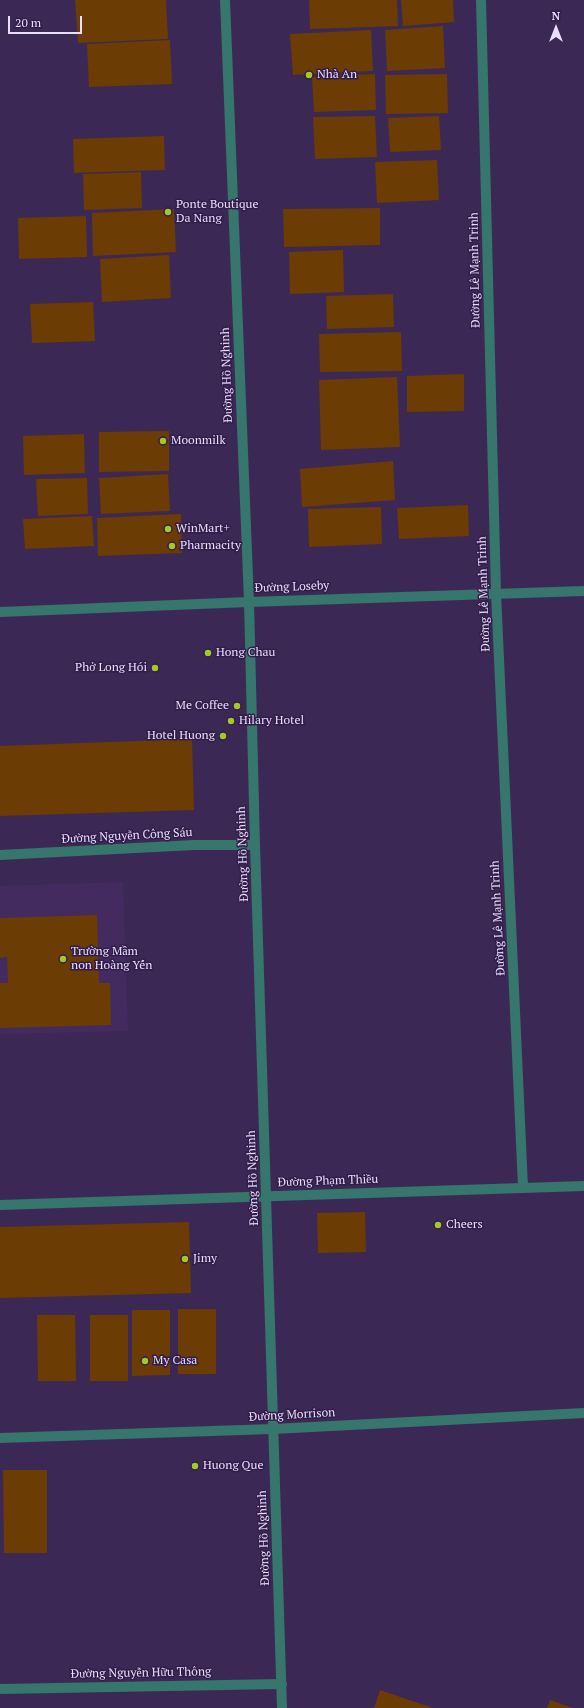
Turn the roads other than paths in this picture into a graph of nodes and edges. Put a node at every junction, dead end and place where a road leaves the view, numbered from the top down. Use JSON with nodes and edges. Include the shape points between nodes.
{"nodes":[{"id":1,"x":225,"y":0,"type":"edge"},
{"id":2,"x":481,"y":0,"type":"edge"},
{"id":3,"x":584,"y":592,"type":"edge"},
{"id":4,"x":496,"y":593,"type":"junction"},
{"id":5,"x":249,"y":602,"type":"junction"},
{"id":6,"x":0,"y":612,"type":"edge"},
{"id":7,"x":255,"y":844,"type":"junction"},
{"id":8,"x":0,"y":855,"type":"edge"},
{"id":9,"x":584,"y":1186,"type":"edge"},
{"id":10,"x":523,"y":1187,"type":"junction"},
{"id":11,"x":267,"y":1197,"type":"junction"},
{"id":12,"x":0,"y":1205,"type":"edge"},
{"id":13,"x":584,"y":1413,"type":"edge"},
{"id":14,"x":273,"y":1429,"type":"junction"},
{"id":15,"x":0,"y":1438,"type":"edge"},
{"id":16,"x":282,"y":1684,"type":"junction"},
{"id":17,"x":0,"y":1689,"type":"edge"},
{"id":18,"x":282,"y":1708,"type":"edge"}],
"edges":[{"from":1,"to":5,"type":"street","name":"Đường Hồ Nghinh"},
{"from":2,"to":4,"type":"street","name":"Đường Lê Mạnh Trinh"},
{"from":3,"to":4,"type":"street","name":"Đường Loseby"},
{"from":4,"to":5,"type":"street","name":"Đường Loseby"},
{"from":4,"to":10,"type":"street","name":"Đường Lê Mạnh Trinh"},
{"from":5,"to":6,"type":"street","name":"Đường Loseby"},
{"from":5,"to":7,"type":"street","name":"Đường Hồ Nghinh"},
{"from":7,"to":8,"type":"street","name":"Đường Nguyễn Công Sáu"},
{"from":7,"to":11,"type":"street","name":"Đường Hồ Nghinh"},
{"from":9,"to":10,"type":"street","name":"Đường Phạm Thiều"},
{"from":10,"to":11,"type":"street","name":"Đường Phạm Thiều"},
{"from":11,"to":12,"type":"street","name":"Đường Phạm Thiều"},
{"from":11,"to":14,"type":"street","name":"Đường Hồ Nghinh"},
{"from":13,"to":14,"type":"street","name":"Đường Morrison"},
{"from":14,"to":15,"type":"street","name":"Đường Morrison"},
{"from":14,"to":16,"type":"street","name":"Đường Hồ Nghinh"},
{"from":16,"to":17,"type":"street","name":"Đường Nguyễn Hữu Thông"},
{"from":16,"to":18,"type":"street","name":"Đường Hồ Nghinh"}]}
